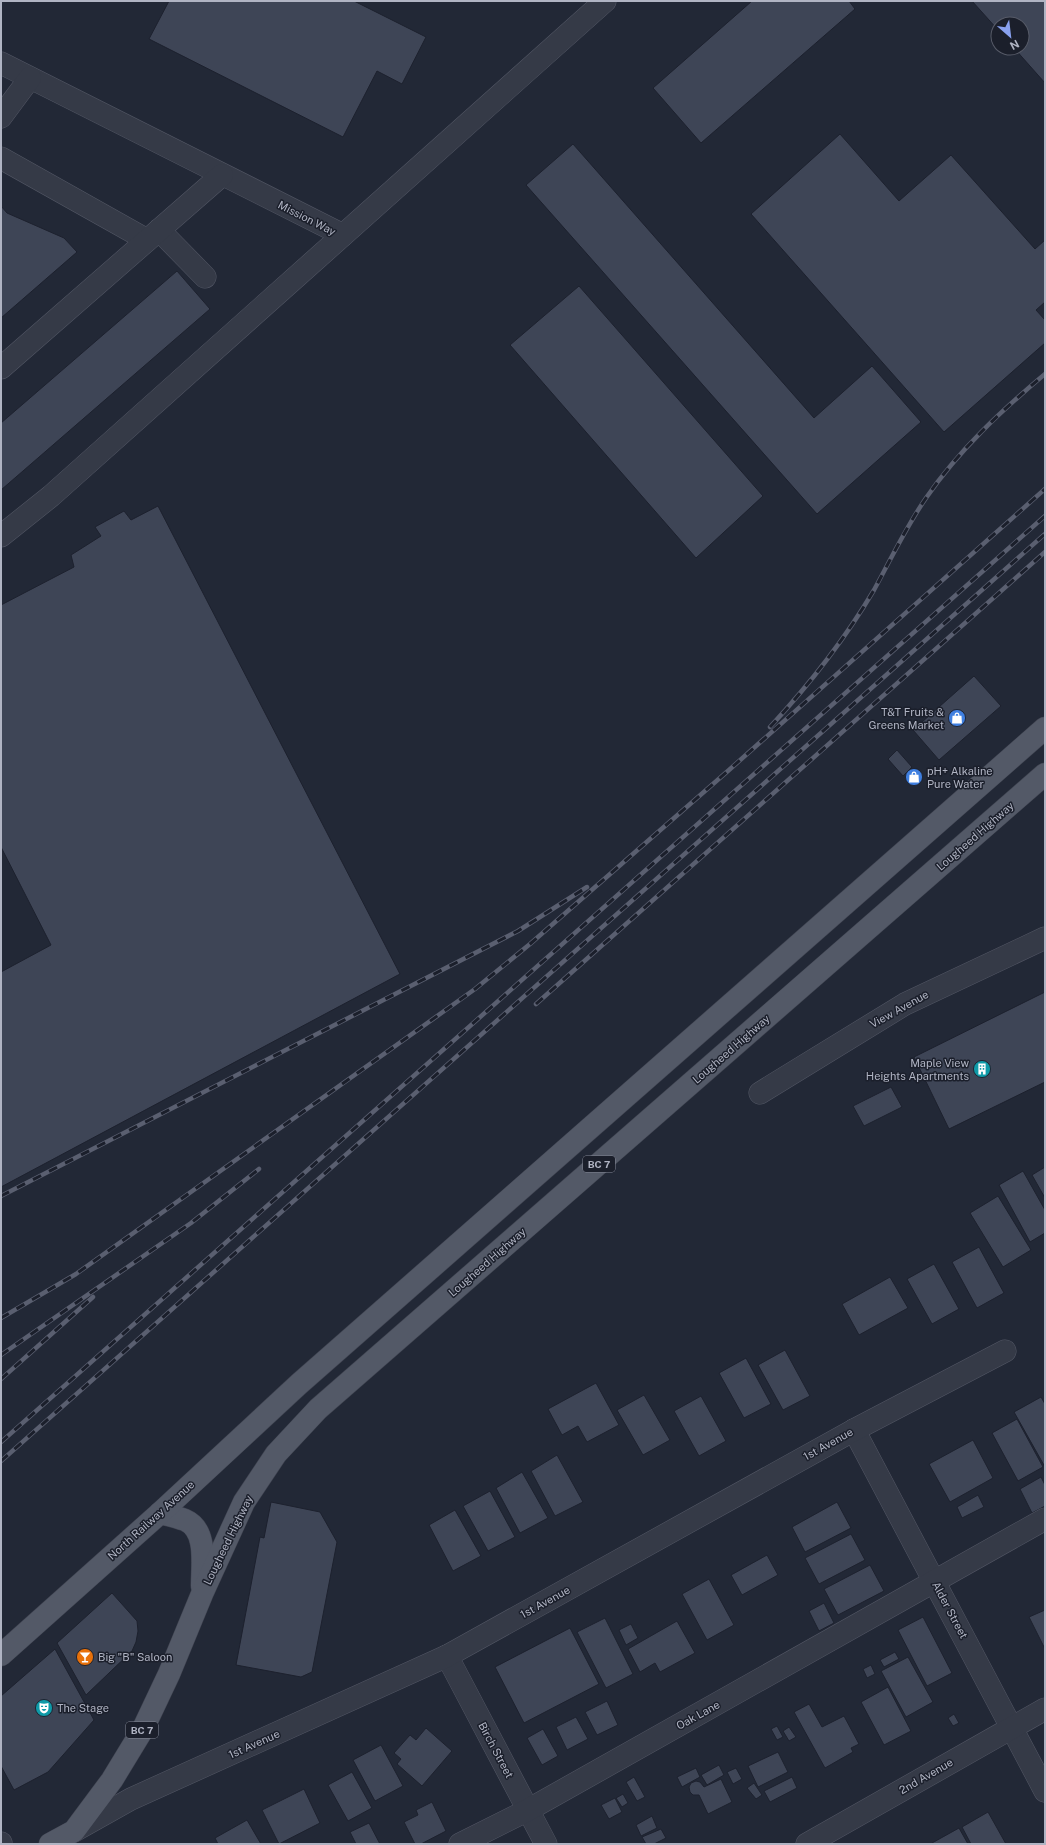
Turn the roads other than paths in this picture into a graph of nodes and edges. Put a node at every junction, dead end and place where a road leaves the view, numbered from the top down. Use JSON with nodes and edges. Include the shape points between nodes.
{"nodes":[{"id":1,"x":605,"y":1,"type":"edge"},
{"id":2,"x":1,"y":63,"type":"edge"},
{"id":3,"x":30,"y":78,"type":"junction"},
{"id":4,"x":1,"y":117,"type":"edge"},
{"id":5,"x":1,"y":158,"type":"edge"},
{"id":6,"x":222,"y":175,"type":"junction"},
{"id":7,"x":153,"y":235,"type":"junction"},
{"id":8,"x":343,"y":236,"type":"junction"},
{"id":9,"x":205,"y":277,"type":"dead end"},
{"id":10,"x":1,"y":368,"type":"edge"},
{"id":11,"x":1,"y":536,"type":"edge"},
{"id":12,"x":1045,"y":728,"type":"edge"},
{"id":13,"x":1045,"y":774,"type":"edge"},
{"id":14,"x":1045,"y":938,"type":"edge"},
{"id":15,"x":760,"y":1093,"type":"dead end"},
{"id":16,"x":1005,"y":1351,"type":"dead end"},
{"id":17,"x":854,"y":1430,"type":"junction"},
{"id":18,"x":160,"y":1513,"type":"junction"},
{"id":19,"x":1045,"y":1519,"type":"edge"},
{"id":20,"x":935,"y":1582,"type":"junction"},
{"id":21,"x":202,"y":1594,"type":"junction"},
{"id":22,"x":1,"y":1655,"type":"edge"},
{"id":23,"x":447,"y":1656,"type":"junction"},
{"id":24,"x":1045,"y":1709,"type":"edge"},
{"id":25,"x":1011,"y":1727,"type":"junction"},
{"id":26,"x":1045,"y":1791,"type":"edge"},
{"id":27,"x":528,"y":1810,"type":"junction"},
{"id":28,"x":74,"y":1831,"type":"junction"},
{"id":29,"x":50,"y":1844,"type":"edge"},
{"id":30,"x":460,"y":1844,"type":"edge"},
{"id":31,"x":546,"y":1844,"type":"edge"},
{"id":32,"x":807,"y":1844,"type":"edge"}],
"edges":[{"from":1,"to":8,"type":"street","name":"Mission Way"},
{"from":2,"to":3,"type":"street","name":"Mission Way"},
{"from":3,"to":4,"type":"street"},
{"from":3,"to":6,"type":"street","name":"Mission Way"},
{"from":5,"to":7,"type":"street"},
{"from":6,"to":7,"type":"street"},
{"from":6,"to":8,"type":"street","name":"Mission Way"},
{"from":7,"to":9,"type":"street"},
{"from":7,"to":10,"type":"street"},
{"from":8,"to":11,"type":"street","via":[[51,496]]},
{"from":12,"to":18,"type":"main road","name":"North Railway Avenue","number":"BC 7","via":[[300,1384]]},
{"from":13,"to":21,"type":"main road","name":"Lougheed Highway","number":"BC 7","via":[[318,1409],[276,1454],[244,1502]]},
{"from":14,"to":15,"type":"street","name":"View Avenue","via":[[905,1004]]},
{"from":16,"to":17,"type":"street","name":"1st Avenue"},
{"from":17,"to":20,"type":"street","name":"Alder Street"},
{"from":17,"to":23,"type":"street","name":"1st Avenue"},
{"from":18,"to":21,"type":"main road","via":[[186,1521],[197,1529],[201,1542]]},
{"from":18,"to":22,"type":"main road","name":"North Railway Avenue","number":"BC 7"},
{"from":19,"to":20,"type":"street","name":"Oak Lane"},
{"from":20,"to":25,"type":"street","name":"Alder Street"},
{"from":20,"to":27,"type":"street","name":"Oak Lane"},
{"from":21,"to":28,"type":"main road","name":"Lougheed Highway","number":"BC 7","via":[[143,1729],[112,1780]]},
{"from":23,"to":27,"type":"street","name":"Birch Street"},
{"from":23,"to":28,"type":"street","name":"1st Avenue","via":[[131,1799]]},
{"from":24,"to":25,"type":"street","name":"2nd Avenue"},
{"from":25,"to":26,"type":"street","name":"Alder Street"},
{"from":25,"to":32,"type":"street","name":"2nd Avenue"},
{"from":27,"to":30,"type":"street","name":"Oak Lane"},
{"from":27,"to":31,"type":"street","name":"Birch Street"},
{"from":28,"to":29,"type":"main road","name":"Lougheed Highway","number":"BC 7"}]}
